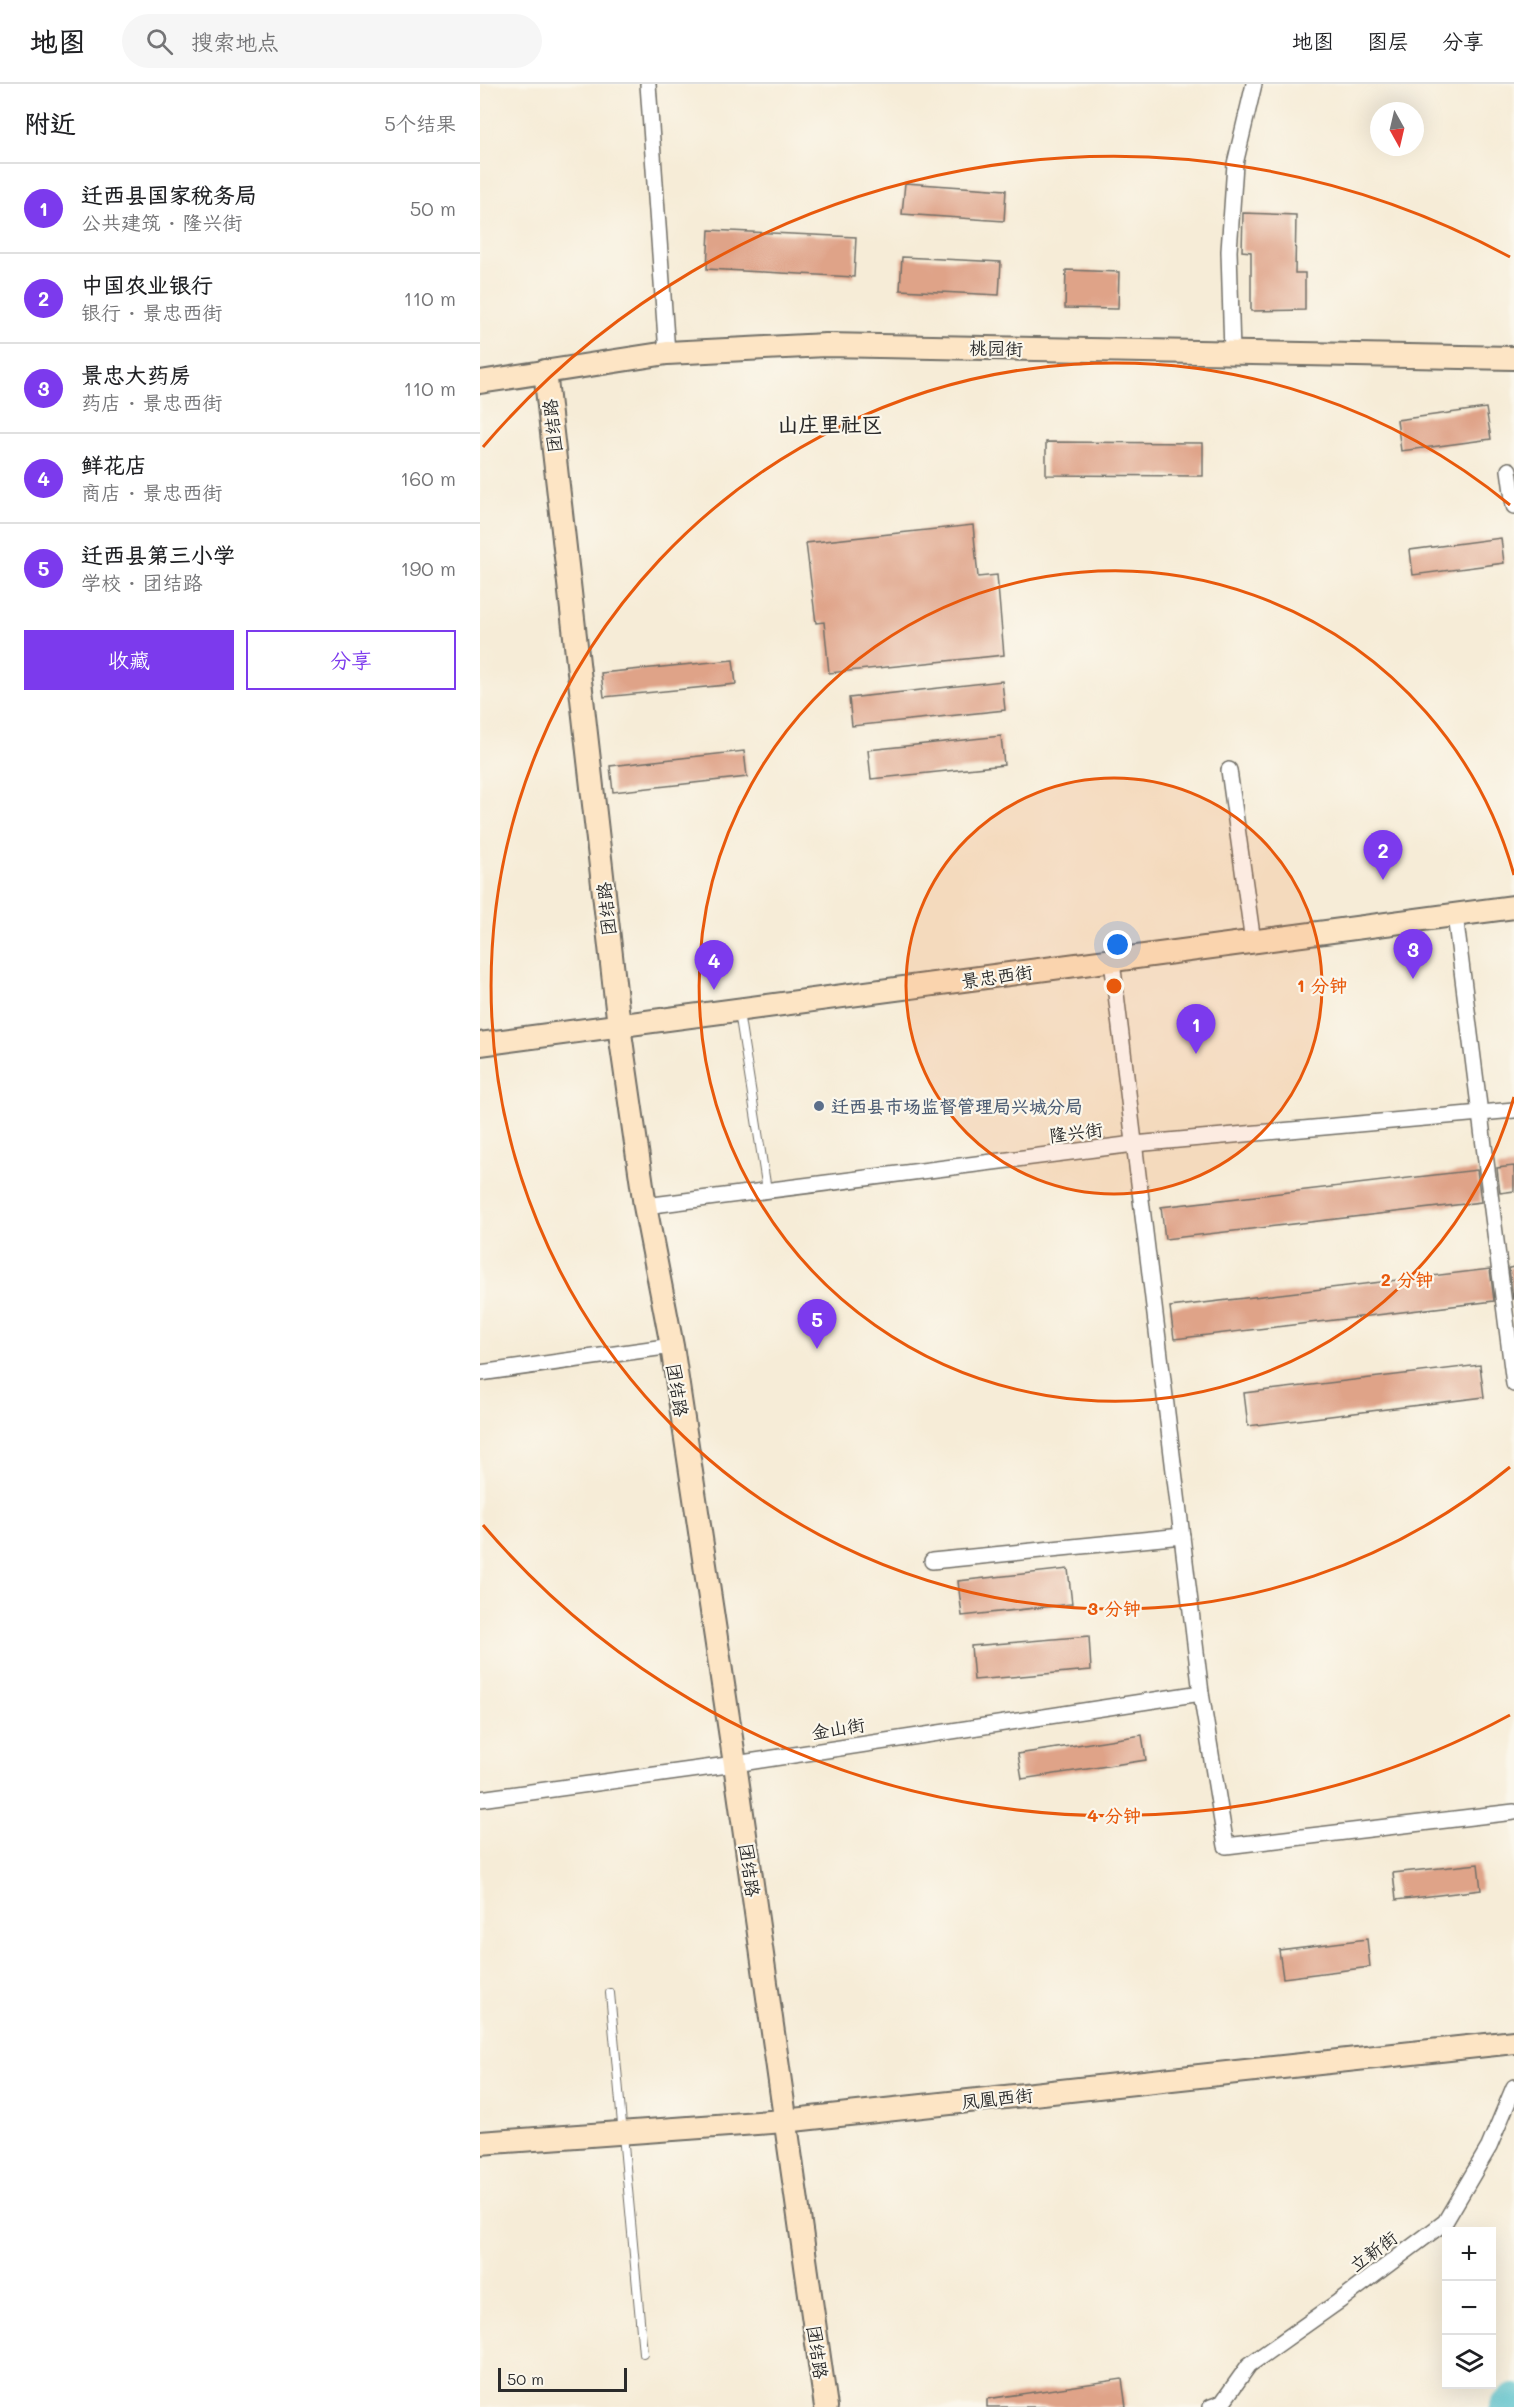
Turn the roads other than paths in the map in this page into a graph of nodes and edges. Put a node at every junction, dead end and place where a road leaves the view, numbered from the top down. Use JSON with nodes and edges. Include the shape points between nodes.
{"nodes":[{"id":1,"x":648,"y":84,"type":"edge"},
{"id":2,"x":1254,"y":84,"type":"edge"},
{"id":3,"x":667,"y":353,"type":"junction"},
{"id":4,"x":1232,"y":353,"type":"junction"},
{"id":5,"x":1514,"y":358,"type":"edge"},
{"id":6,"x":545,"y":371,"type":"junction"},
{"id":7,"x":480,"y":382,"type":"edge"},
{"id":8,"x":1509,"y":470,"type":"dead end"},
{"id":9,"x":1514,"y":506,"type":"edge"},
{"id":10,"x":1228,"y":771,"type":"dead end"},
{"id":11,"x":1514,"y":907,"type":"edge"},
{"id":12,"x":1455,"y":915,"type":"junction"},
{"id":13,"x":1253,"y":942,"type":"junction"},
{"id":14,"x":1112,"y":961,"type":"junction"},
{"id":15,"x":739,"y":1010,"type":"junction"},
{"id":16,"x":619,"y":1026,"type":"junction"},
{"id":17,"x":480,"y":1044,"type":"edge"},
{"id":18,"x":1514,"y":1110,"type":"edge"},
{"id":19,"x":1480,"y":1115,"type":"junction"},
{"id":20,"x":1134,"y":1144,"type":"junction"},
{"id":21,"x":767,"y":1190,"type":"junction"},
{"id":22,"x":645,"y":1206,"type":"junction"},
{"id":23,"x":672,"y":1346,"type":"junction"},
{"id":24,"x":480,"y":1373,"type":"edge"},
{"id":25,"x":1514,"y":1384,"type":"edge"},
{"id":26,"x":1182,"y":1536,"type":"junction"},
{"id":27,"x":932,"y":1561,"type":"dead end"},
{"id":28,"x":1201,"y":1693,"type":"junction"},
{"id":29,"x":735,"y":1764,"type":"junction"},
{"id":30,"x":480,"y":1799,"type":"edge"},
{"id":31,"x":1514,"y":1812,"type":"edge"},
{"id":32,"x":610,"y":1993,"type":"dead end"},
{"id":33,"x":1514,"y":2042,"type":"edge"},
{"id":34,"x":1514,"y":2088,"type":"edge"},
{"id":35,"x":784,"y":2121,"type":"junction"},
{"id":36,"x":623,"y":2133,"type":"junction"},
{"id":37,"x":480,"y":2143,"type":"edge"},
{"id":38,"x":643,"y":2353,"type":"dead end"},
{"id":39,"x":826,"y":2407,"type":"edge"},
{"id":40,"x":1210,"y":2407,"type":"edge"}],
"edges":[{"from":1,"to":3,"type":"street"},
{"from":2,"to":4,"type":"street","via":[[1235,164],[1229,251]]},
{"from":3,"to":4,"type":"street","name":"桃园街","via":[[826,345]]},
{"from":3,"to":6,"type":"street","name":"桃园街"},
{"from":4,"to":5,"type":"street","name":"桃园街"},
{"from":6,"to":7,"type":"street","name":"桃园街"},
{"from":6,"to":16,"type":"street","name":"团结路"},
{"from":8,"to":9,"type":"street"},
{"from":10,"to":13,"type":"street"},
{"from":11,"to":12,"type":"street","name":"景忠西街"},
{"from":12,"to":13,"type":"street","name":"景忠西街"},
{"from":12,"to":19,"type":"street"},
{"from":13,"to":14,"type":"street","name":"景忠西街"},
{"from":14,"to":15,"type":"street","name":"景忠西街"},
{"from":14,"to":20,"type":"street"},
{"from":15,"to":16,"type":"street","name":"景忠西街"},
{"from":15,"to":21,"type":"lane"},
{"from":16,"to":17,"type":"street","name":"景忠西街"},
{"from":16,"to":22,"type":"street","name":"团结路"},
{"from":18,"to":19,"type":"street","name":"隆兴街"},
{"from":19,"to":20,"type":"street","name":"隆兴街"},
{"from":19,"to":25,"type":"street"},
{"from":20,"to":21,"type":"street","name":"隆兴街"},
{"from":20,"to":26,"type":"street"},
{"from":21,"to":22,"type":"street","name":"隆兴街"},
{"from":22,"to":23,"type":"street","name":"团结路"},
{"from":23,"to":24,"type":"street"},
{"from":23,"to":29,"type":"street","name":"团结路"},
{"from":26,"to":27,"type":"street"},
{"from":26,"to":28,"type":"street"},
{"from":28,"to":29,"type":"street","name":"金山街"},
{"from":28,"to":31,"type":"street","via":[[1226,1846]]},
{"from":29,"to":30,"type":"street","name":"金山街"},
{"from":29,"to":35,"type":"street","name":"团结路"},
{"from":32,"to":36,"type":"lane"},
{"from":33,"to":35,"type":"street","name":"凤凰西街"},
{"from":34,"to":40,"type":"street","name":"立新街","via":[[1489,2147],[1445,2222],[1249,2365],[1221,2403]]},
{"from":35,"to":36,"type":"street","name":"凤凰西街"},
{"from":35,"to":39,"type":"street","name":"团结路"},
{"from":36,"to":37,"type":"street","name":"凤凰西街"},
{"from":36,"to":38,"type":"lane"}]}
